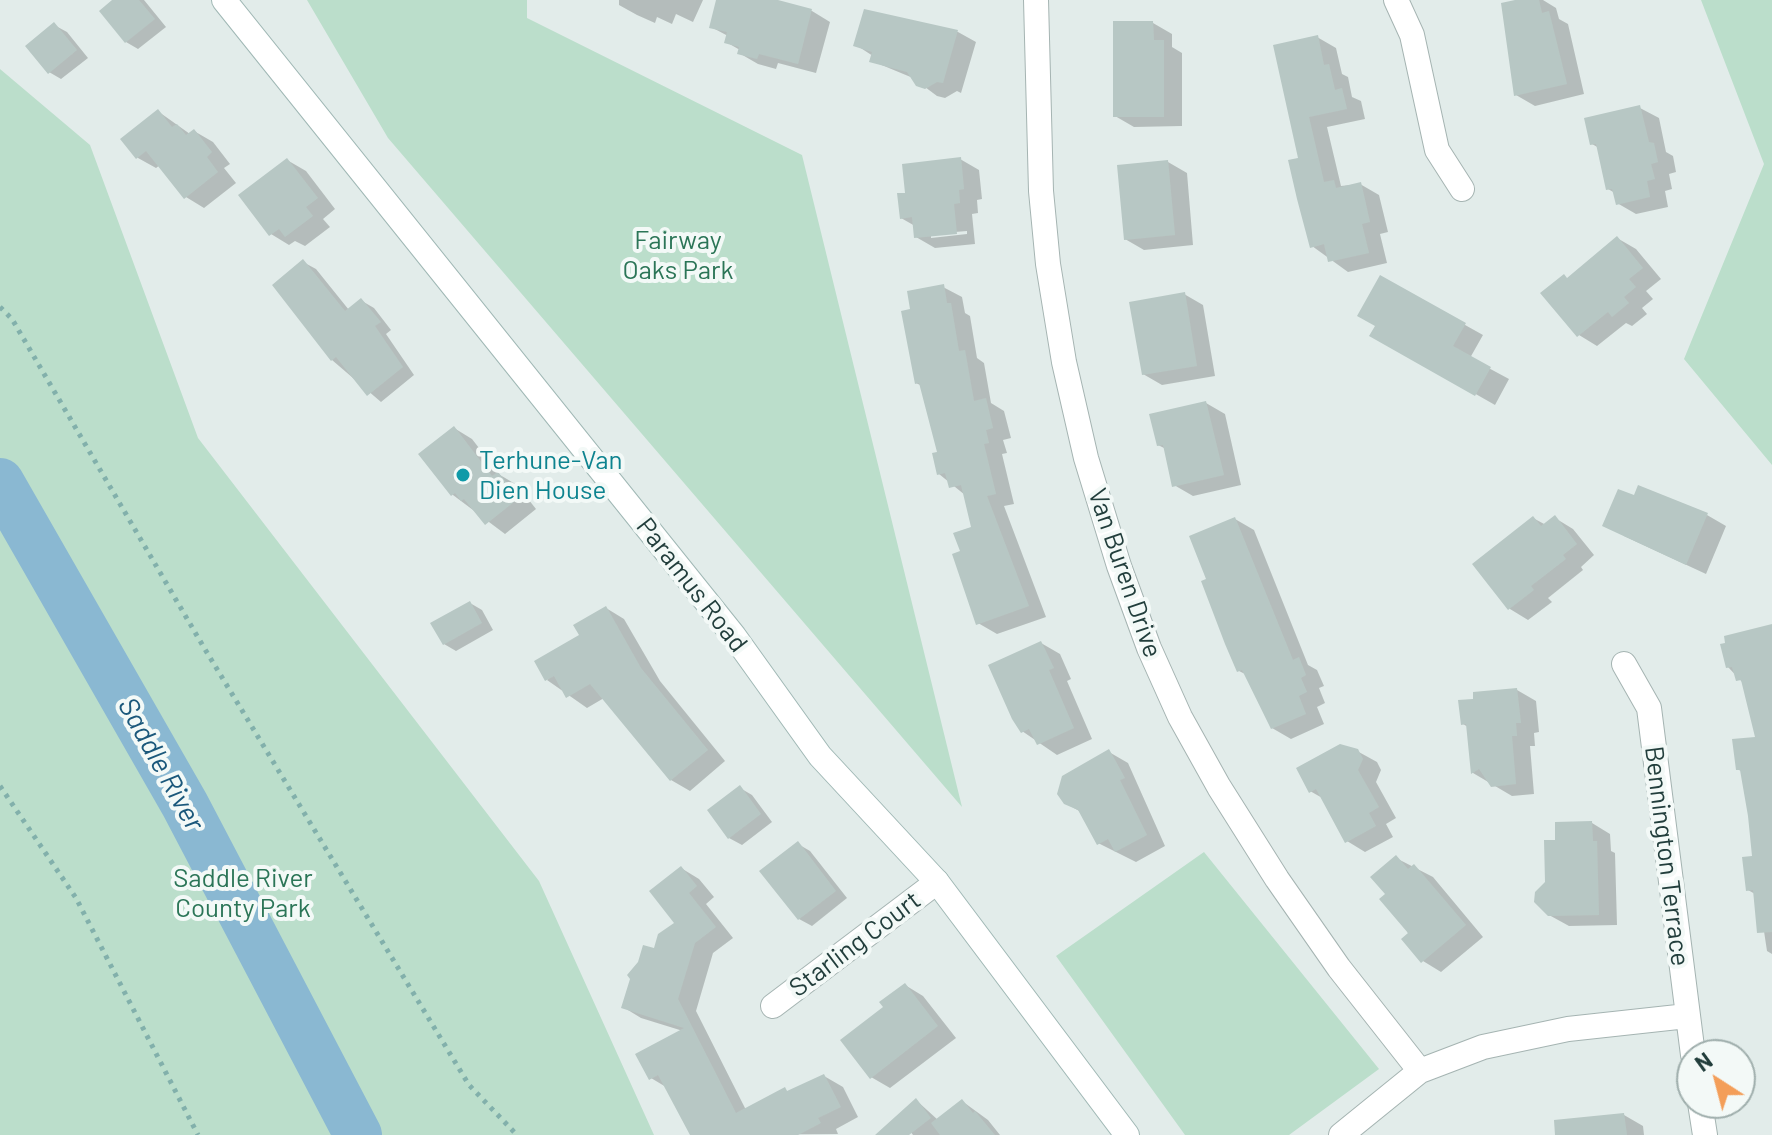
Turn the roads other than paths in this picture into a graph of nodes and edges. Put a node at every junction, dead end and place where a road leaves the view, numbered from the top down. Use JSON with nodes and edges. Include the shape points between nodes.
{"nodes":[{"id":1,"x":224,"y":0,"type":"edge"},
{"id":2,"x":1036,"y":0,"type":"edge"},
{"id":3,"x":1396,"y":0,"type":"edge"},
{"id":4,"x":1462,"y":189,"type":"dead end"},
{"id":5,"x":1624,"y":664,"type":"dead end"},
{"id":6,"x":937,"y":882,"type":"junction"},
{"id":7,"x":773,"y":1006,"type":"dead end"},
{"id":8,"x":1687,"y":1016,"type":"junction"},
{"id":9,"x":1691,"y":1039,"type":"edge"},
{"id":10,"x":1420,"y":1071,"type":"junction"},
{"id":11,"x":1127,"y":1135,"type":"edge"},
{"id":12,"x":1341,"y":1135,"type":"edge"}],
"edges":[{"from":1,"to":6,"type":"street","name":"Paramus Road","via":[[734,636],[820,756]]},
{"from":2,"to":10,"type":"street","name":"Van Buren Drive","via":[[1048,264],[1070,389],[1119,566],[1180,717],[1219,787],[1321,942]]},
{"from":3,"to":4,"type":"street","via":[[1412,35],[1437,150]]},
{"from":5,"to":8,"type":"street","name":"Bennington Terrace","via":[[1649,708]]},
{"from":6,"to":7,"type":"street","name":"Starling Court"},
{"from":6,"to":11,"type":"street","name":"Paramus Road"},
{"from":8,"to":9,"type":"street","name":"Bennington Terrace"},
{"from":8,"to":10,"type":"street","via":[[1568,1029],[1483,1047]]},
{"from":10,"to":12,"type":"street"}]}
